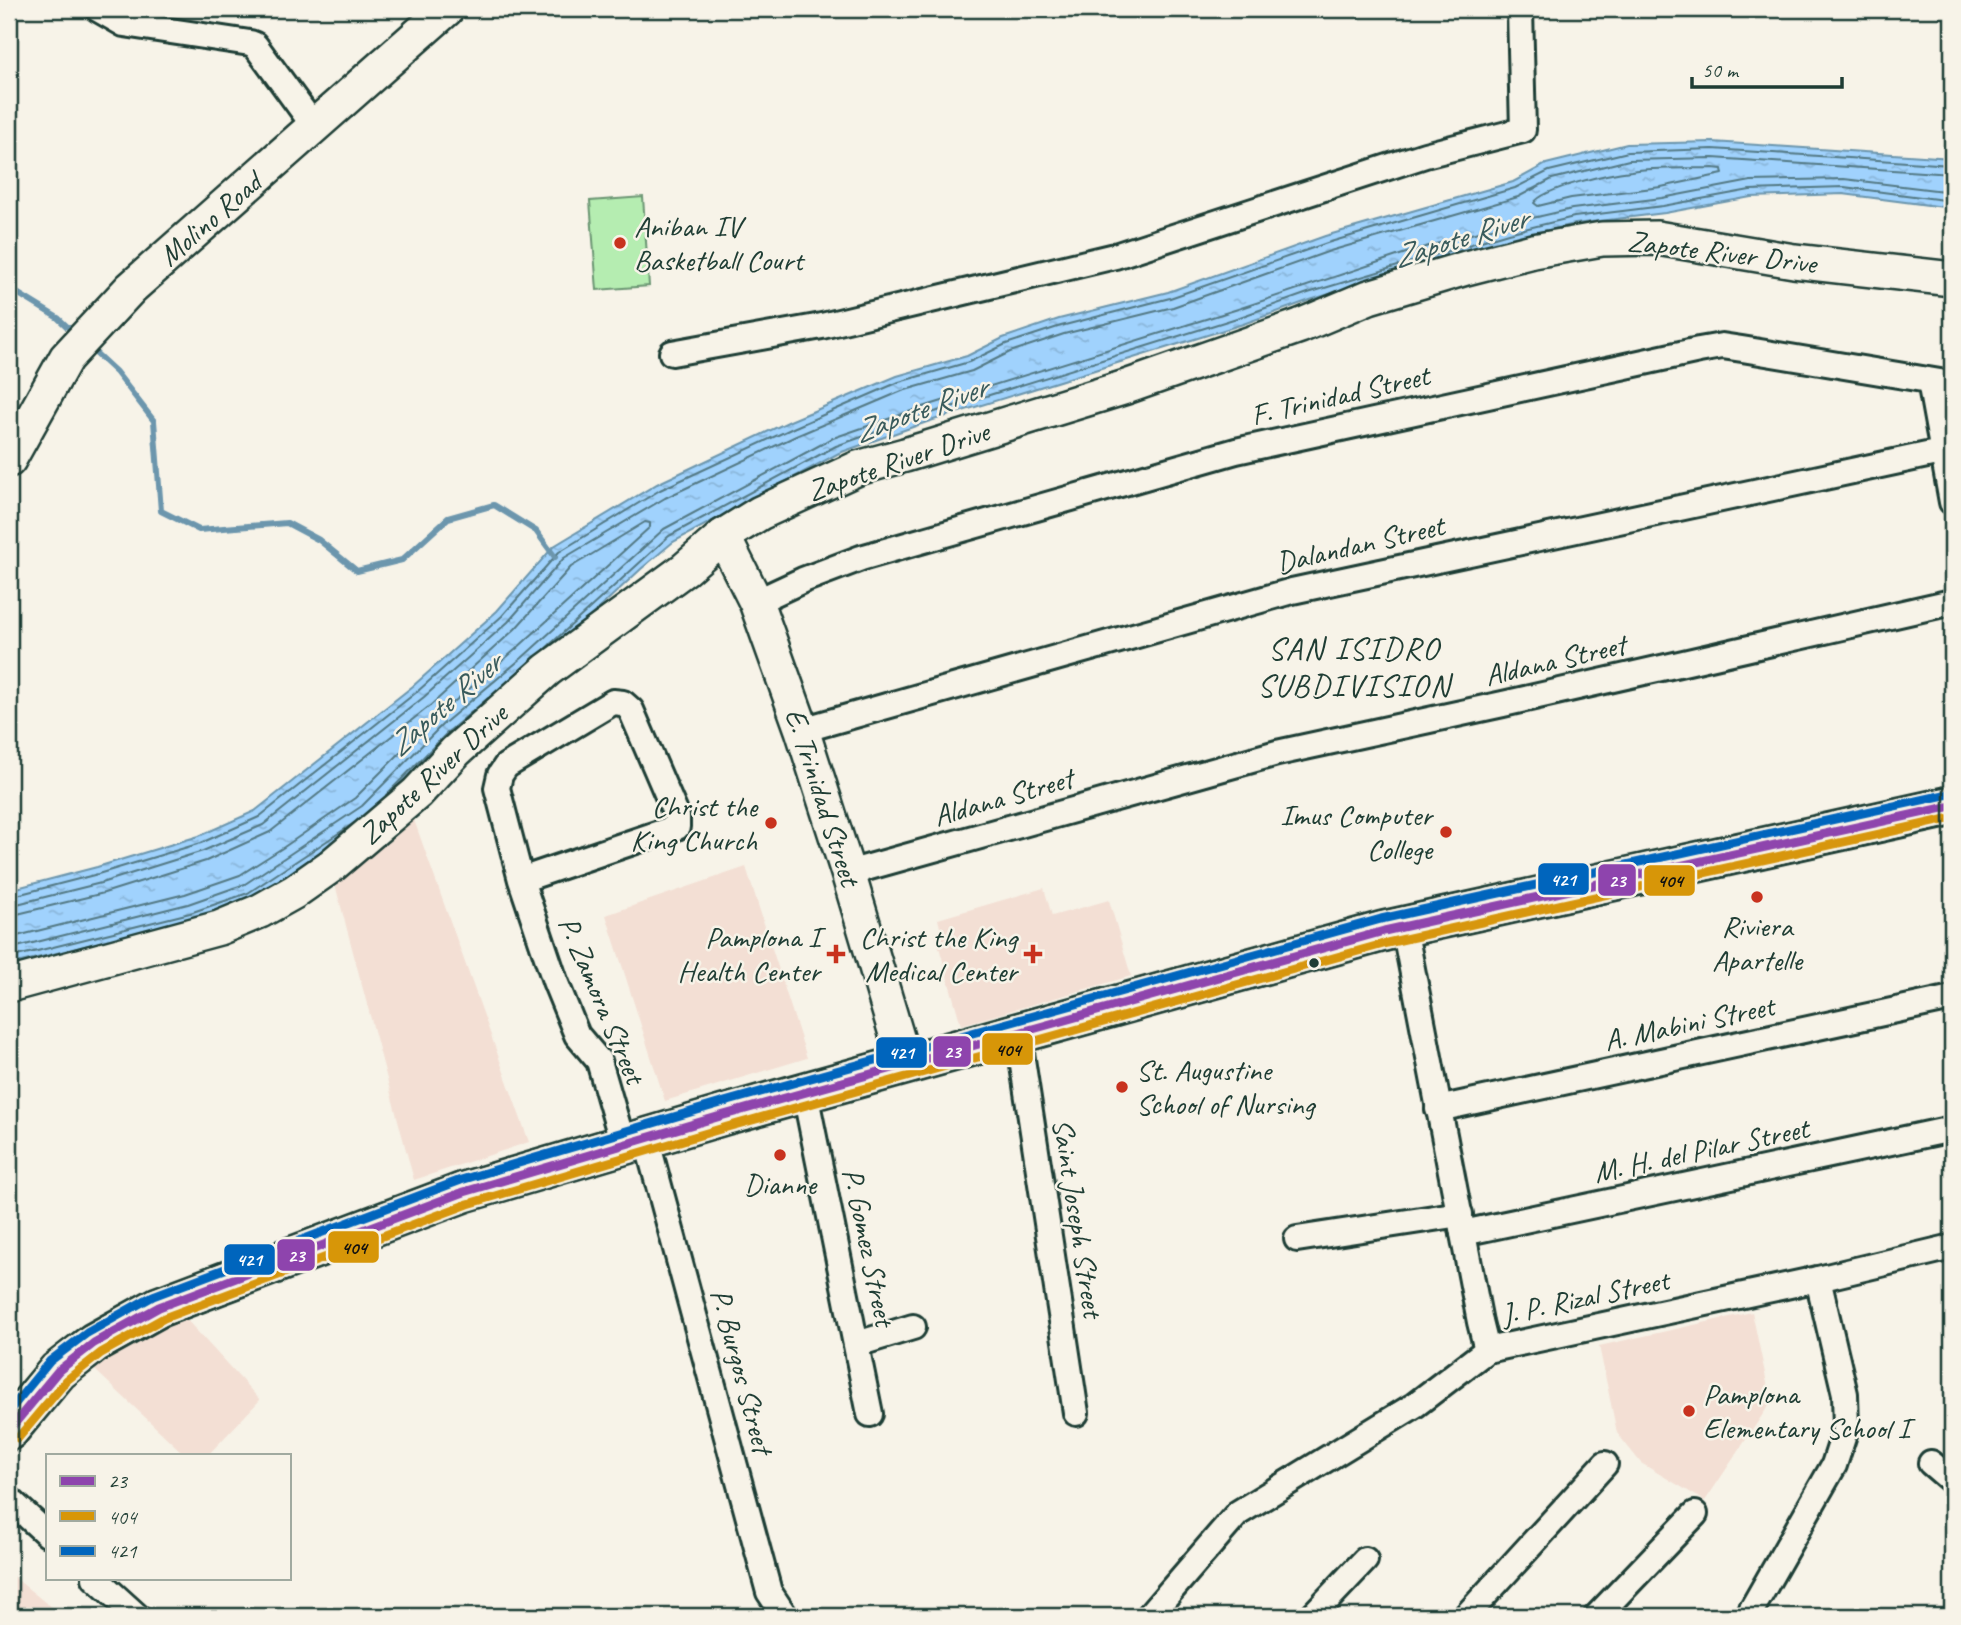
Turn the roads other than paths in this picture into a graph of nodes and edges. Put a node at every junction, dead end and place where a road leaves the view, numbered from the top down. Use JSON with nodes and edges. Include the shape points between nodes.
{"nodes":[{"id":1,"x":98,"y":9,"type":"edge"},
{"id":2,"x":447,"y":9,"type":"edge"},
{"id":3,"x":1520,"y":9,"type":"edge"},
{"id":4,"x":314,"y":126,"type":"junction"},
{"id":5,"x":1952,"y":279,"type":"edge"},
{"id":6,"x":672,"y":353,"type":"dead end"},
{"id":7,"x":1941,"y":383,"type":"edge"},
{"id":8,"x":13,"y":440,"type":"edge"},
{"id":9,"x":1941,"y":452,"type":"junction"},
{"id":10,"x":1952,"y":502,"type":"edge"},
{"id":11,"x":723,"y":536,"type":"junction"},
{"id":12,"x":756,"y":602,"type":"junction"},
{"id":13,"x":1952,"y":602,"type":"edge"},
{"id":14,"x":802,"y":730,"type":"junction"},
{"id":15,"x":1952,"y":806,"type":"edge"},
{"id":16,"x":848,"y":873,"type":"junction"},
{"id":17,"x":521,"y":880,"type":"junction"},
{"id":18,"x":1404,"y":927,"type":"junction"},
{"id":19,"x":9,"y":985,"type":"edge"},
{"id":20,"x":1952,"y":998,"type":"edge"},
{"id":21,"x":1018,"y":1033,"type":"junction"},
{"id":22,"x":905,"y":1064,"type":"junction"},
{"id":23,"x":805,"y":1093,"type":"junction"},
{"id":24,"x":1438,"y":1109,"type":"junction"},
{"id":25,"x":1952,"y":1129,"type":"edge"},
{"id":26,"x":635,"y":1141,"type":"junction"},
{"id":27,"x":1462,"y":1224,"type":"junction"},
{"id":28,"x":1297,"y":1239,"type":"dead end"},
{"id":29,"x":1952,"y":1247,"type":"edge"},
{"id":30,"x":1818,"y":1279,"type":"junction"},
{"id":31,"x":913,"y":1326,"type":"dead end"},
{"id":32,"x":857,"y":1345,"type":"junction"},
{"id":33,"x":1487,"y":1350,"type":"junction"},
{"id":34,"x":1076,"y":1413,"type":"dead end"},
{"id":35,"x":870,"y":1414,"type":"dead end"},
{"id":36,"x":9,"y":1430,"type":"edge"},
{"id":37,"x":1931,"y":1463,"type":"dead end"},
{"id":38,"x":1605,"y":1464,"type":"dead end"},
{"id":39,"x":1952,"y":1481,"type":"edge"},
{"id":40,"x":9,"y":1499,"type":"edge"},
{"id":41,"x":1695,"y":1514,"type":"dead end"},
{"id":42,"x":46,"y":1533,"type":"edge"},
{"id":43,"x":1366,"y":1560,"type":"dead end"},
{"id":44,"x":97,"y":1580,"type":"edge"},
{"id":45,"x":137,"y":1616,"type":"edge"},
{"id":46,"x":785,"y":1616,"type":"edge"},
{"id":47,"x":1149,"y":1616,"type":"edge"},
{"id":48,"x":1312,"y":1616,"type":"edge"},
{"id":49,"x":1466,"y":1616,"type":"edge"},
{"id":50,"x":1597,"y":1616,"type":"edge"},
{"id":51,"x":1748,"y":1616,"type":"edge"}],
"edges":[{"from":1,"to":4,"type":"street","via":[[124,24],[250,43]]},
{"from":2,"to":4,"type":"main road","name":"Molino Road"},
{"from":3,"to":6,"type":"street","via":[[1523,130],[1425,155],[1115,256],[822,326]]},
{"from":4,"to":8,"type":"main road","name":"Molino Road","via":[[131,288],[66,358]]},
{"from":5,"to":11,"type":"main road","name":"Zapote River Drive","via":[[1794,261],[1657,238],[1602,239],[1533,251],[1370,297],[1126,387],[858,468]]},
{"from":7,"to":9,"type":"street"},
{"from":7,"to":12,"type":"street","name":"F. Trinidad Street","via":[[1722,346],[1699,350],[1236,451],[861,558]]},
{"from":9,"to":10,"type":"street"},
{"from":9,"to":14,"type":"street","name":"Dalandan Street","via":[[1292,591]]},
{"from":11,"to":12,"type":"main road","name":"E. Trinidad Street"},
{"from":11,"to":19,"type":"main road","name":"Zapote River Drive","via":[[547,670],[456,751],[417,793],[294,892],[219,928]]},
{"from":12,"to":14,"type":"main road","name":"E. Trinidad Street"},
{"from":13,"to":16,"type":"street","name":"Aldana Street","via":[[1277,753]]},
{"from":14,"to":16,"type":"main road","name":"E. Trinidad Street"},
{"from":15,"to":18,"type":"highway"},
{"from":16,"to":22,"type":"main road","name":"E. Trinidad Street"},
{"from":17,"to":17,"type":"street","name":"P. Zamora Street","via":[[498,794],[502,770],[613,702],[623,703],[631,710],[677,817],[677,827]]},
{"from":17,"to":26,"type":"street","name":"P. Zamora Street","via":[[573,1028],[593,1052]]},
{"from":18,"to":21,"type":"highway"},
{"from":18,"to":24,"type":"street","name":"J. P. Rizal Street"},
{"from":20,"to":24,"type":"street","name":"A. Mabini Street"},
{"from":21,"to":22,"type":"highway"},
{"from":21,"to":34,"type":"street","name":"Saint Joseph Street"},
{"from":22,"to":23,"type":"highway"},
{"from":23,"to":26,"type":"highway"},
{"from":23,"to":32,"type":"street","name":"P. Gomez Street"},
{"from":24,"to":27,"type":"street","name":"J. P. Rizal Street"},
{"from":25,"to":27,"type":"street","name":"M. H. del Pilar Street"},
{"from":26,"to":36,"type":"highway","via":[[464,1192],[159,1307],[94,1343],[58,1371]]},
{"from":26,"to":46,"type":"street","name":"P. Burgos Street","via":[[769,1592]]},
{"from":27,"to":28,"type":"street","name":"M. H. del Pilar Street"},
{"from":27,"to":33,"type":"street","name":"J. P. Rizal Street"},
{"from":29,"to":30,"type":"street","name":"J. P. Rizal Street"},
{"from":30,"to":33,"type":"street","name":"J. P. Rizal Street"},
{"from":30,"to":51,"type":"street","via":[[1846,1394],[1846,1429],[1834,1465]]},
{"from":31,"to":32,"type":"street"},
{"from":32,"to":35,"type":"street","name":"P. Gomez Street"},
{"from":33,"to":47,"type":"street","via":[[1415,1405],[1238,1513]]},
{"from":37,"to":39,"type":"street"},
{"from":38,"to":49,"type":"street"},
{"from":40,"to":42,"type":"street"},
{"from":41,"to":50,"type":"street"},
{"from":43,"to":48,"type":"street"},
{"from":44,"to":45,"type":"street"}]}
